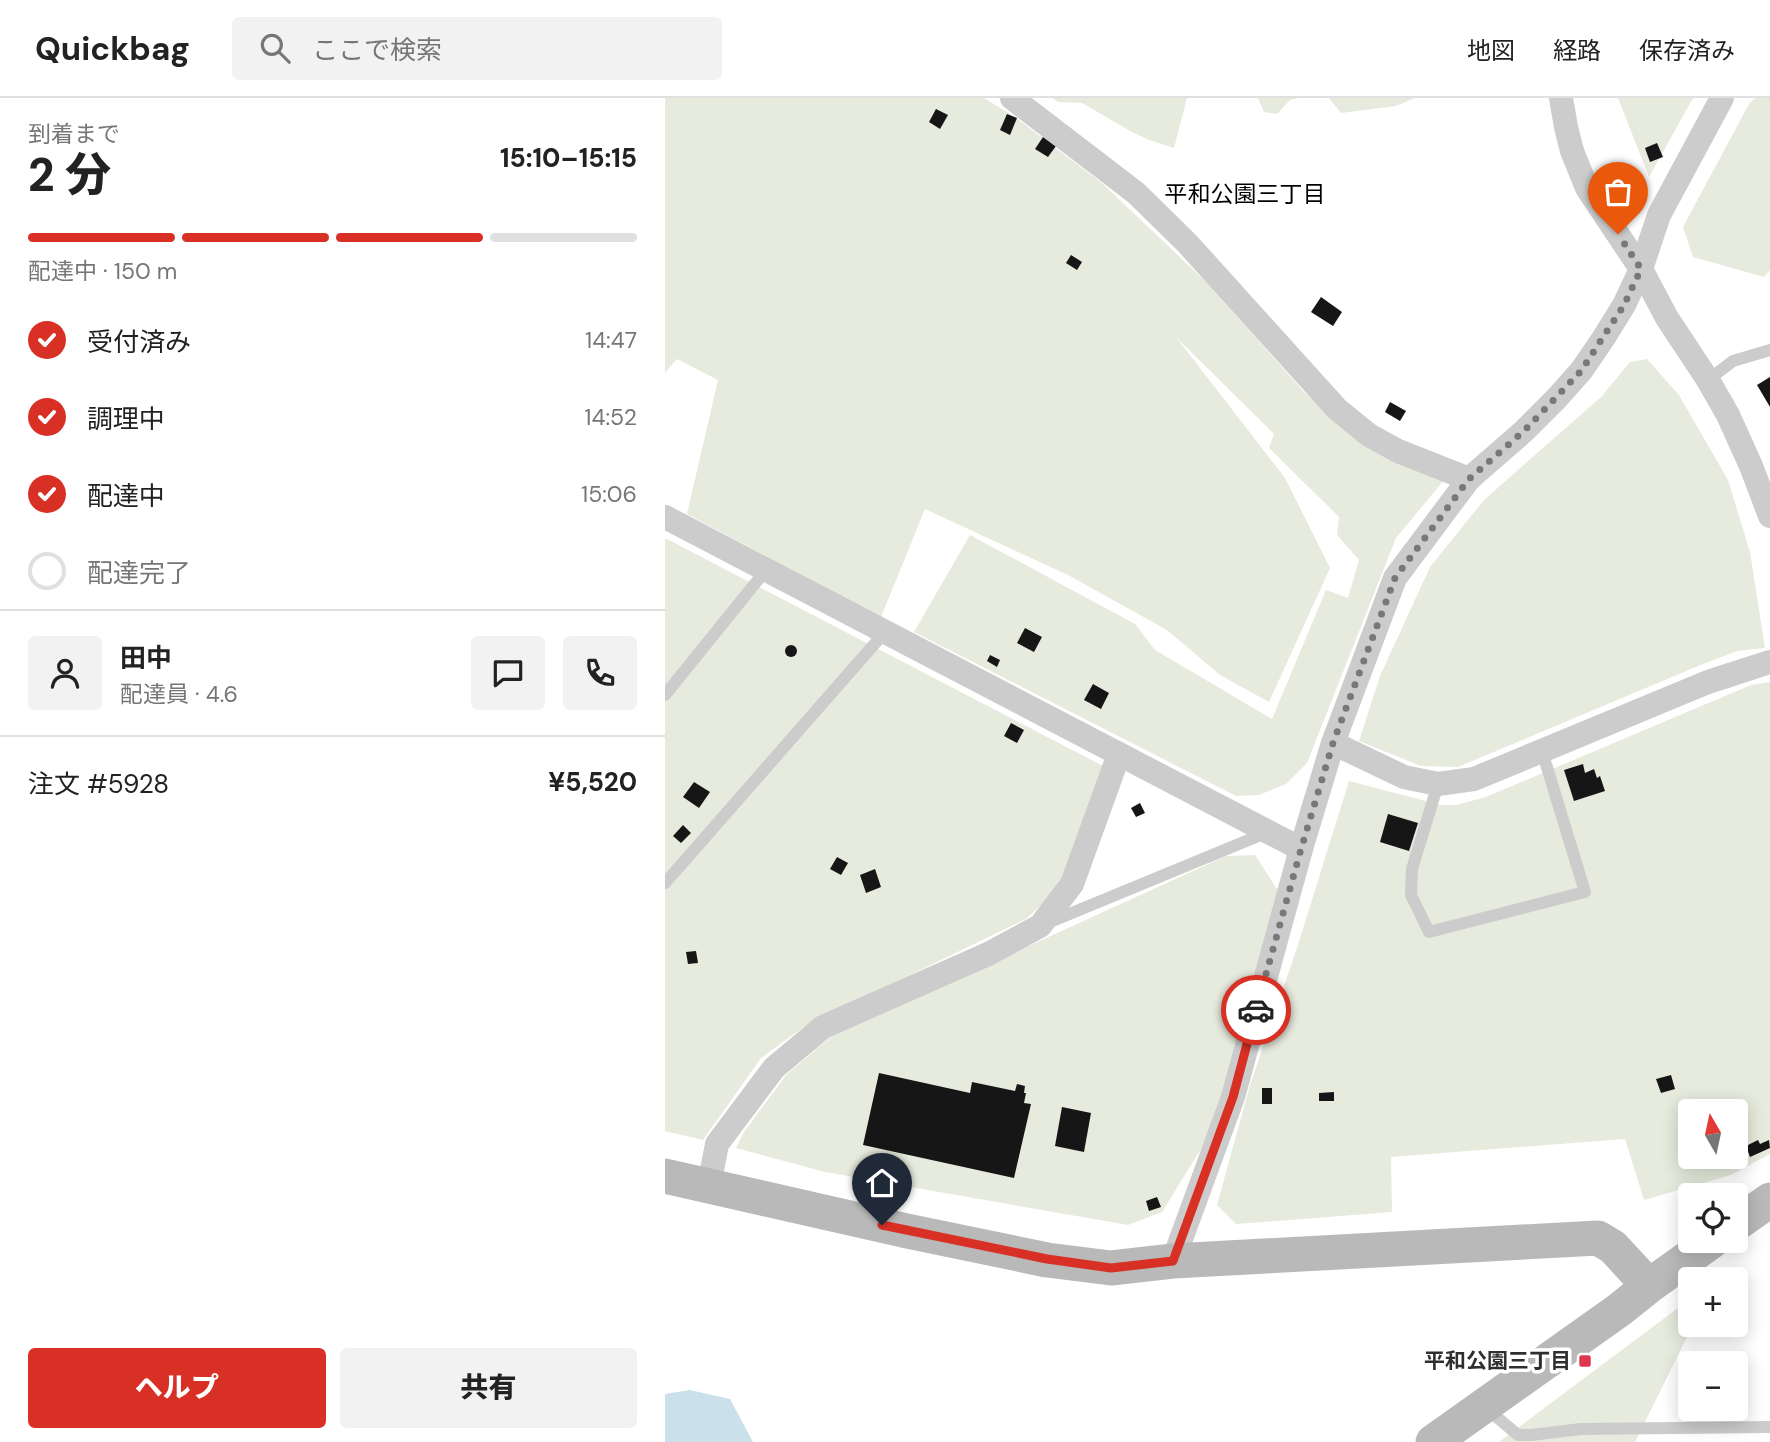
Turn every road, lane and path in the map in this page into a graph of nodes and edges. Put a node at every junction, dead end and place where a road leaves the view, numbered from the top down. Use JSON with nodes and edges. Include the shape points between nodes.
{"nodes":[{"id":1,"x":1012,"y":98,"type":"edge"},
{"id":2,"x":1561,"y":98,"type":"edge"},
{"id":3,"x":1722,"y":98,"type":"edge"},
{"id":4,"x":1641,"y":269,"type":"junction"},
{"id":5,"x":1770,"y":349,"type":"edge"},
{"id":6,"x":1708,"y":380,"type":"junction"},
{"id":7,"x":1469,"y":479,"type":"junction"},
{"id":8,"x":1768,"y":507,"type":"edge"},
{"id":9,"x":665,"y":517,"type":"edge"},
{"id":10,"x":766,"y":570,"type":"junction"},
{"id":11,"x":885,"y":632,"type":"junction"},
{"id":12,"x":1770,"y":662,"type":"edge"},
{"id":13,"x":665,"y":695,"type":"edge"},
{"id":14,"x":1333,"y":743,"type":"junction"},
{"id":15,"x":1542,"y":751,"type":"junction"},
{"id":16,"x":1119,"y":754,"type":"junction"},
{"id":17,"x":1438,"y":784,"type":"junction"},
{"id":18,"x":1268,"y":832,"type":"junction"},
{"id":19,"x":1301,"y":849,"type":"junction"},
{"id":20,"x":665,"y":883,"type":"edge"},
{"id":21,"x":1040,"y":926,"type":"junction"},
{"id":22,"x":665,"y":1176,"type":"edge"},
{"id":23,"x":709,"y":1186,"type":"junction"},
{"id":24,"x":1770,"y":1200,"type":"edge"},
{"id":25,"x":1748,"y":1216,"type":"edge"},
{"id":26,"x":1696,"y":1253,"type":"edge"},
{"id":27,"x":1173,"y":1261,"type":"junction"},
{"id":28,"x":1649,"y":1286,"type":"junction"},
{"id":29,"x":1483,"y":1405,"type":"junction"},
{"id":30,"x":1770,"y":1427,"type":"edge"},
{"id":31,"x":1433,"y":1442,"type":"edge"}],
"edges":[{"from":1,"to":7,"type":"street","via":[[1136,193],[1337,409],[1398,451]]},
{"from":2,"to":4,"type":"street","via":[[1572,151],[1587,188]]},
{"from":3,"to":4,"type":"street","via":[[1659,215]]},
{"from":4,"to":6,"type":"street"},
{"from":4,"to":7,"type":"street","via":[[1624,305],[1581,371],[1524,431]]},
{"from":5,"to":6,"type":"lane","via":[[1733,361]]},
{"from":6,"to":8,"type":"street"},
{"from":7,"to":14,"type":"street","via":[[1395,578]]},
{"from":9,"to":10,"type":"street"},
{"from":10,"to":11,"type":"street"},
{"from":10,"to":13,"type":"lane"},
{"from":11,"to":16,"type":"street"},
{"from":11,"to":20,"type":"lane"},
{"from":12,"to":15,"type":"street","via":[[1708,682]]},
{"from":14,"to":17,"type":"street","via":[[1404,777]]},
{"from":14,"to":19,"type":"street"},
{"from":15,"to":17,"type":"street","via":[[1474,779]]},
{"from":15,"to":17,"type":"lane","via":[[1585,892],[1429,932],[1411,895],[1412,869]]},
{"from":16,"to":18,"type":"street"},
{"from":16,"to":21,"type":"street","via":[[1072,884]]},
{"from":18,"to":19,"type":"street"},
{"from":18,"to":21,"type":"lane"},
{"from":19,"to":27,"type":"street","via":[[1233,1097]]},
{"from":21,"to":23,"type":"street","via":[[823,1027],[774,1068],[717,1144]]},
{"from":22,"to":23,"type":"street"},
{"from":23,"to":27,"type":"street","via":[[1047,1259],[1111,1268]]},
{"from":24,"to":25,"type":"street"},
{"from":26,"to":28,"type":"street"},
{"from":27,"to":28,"type":"street","via":[[1598,1238],[1613,1247]]},
{"from":28,"to":29,"type":"street"},
{"from":29,"to":30,"type":"lane","via":[[1518,1435],[1581,1429]]},
{"from":29,"to":31,"type":"street"}]}
